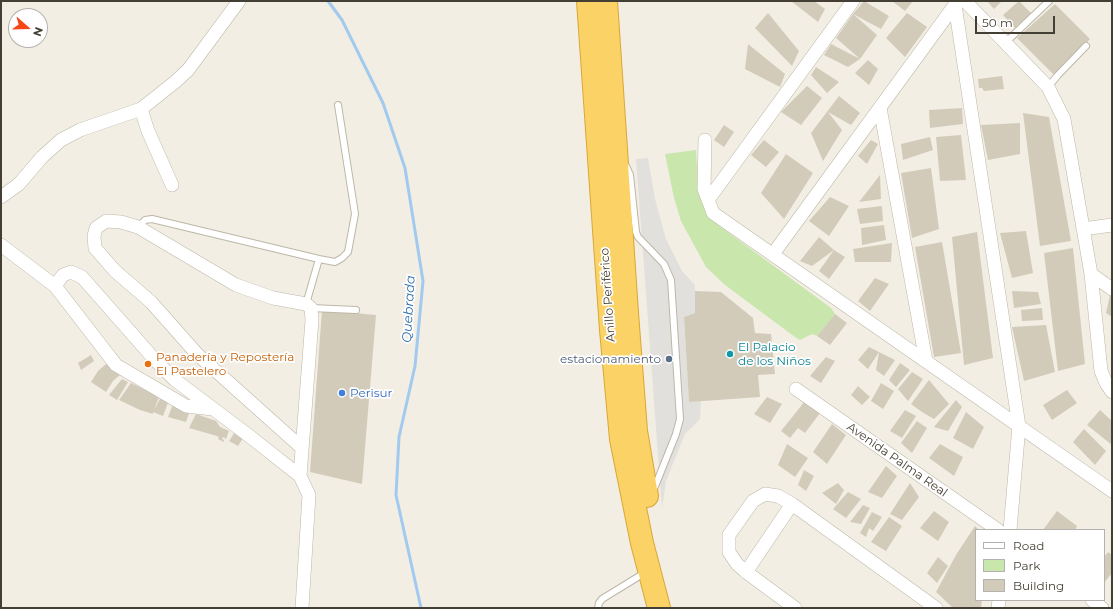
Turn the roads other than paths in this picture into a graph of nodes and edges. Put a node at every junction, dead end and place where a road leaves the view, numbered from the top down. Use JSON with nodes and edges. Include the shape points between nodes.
{"nodes":[{"id":1,"x":239,"y":1,"type":"edge"},
{"id":2,"x":588,"y":1,"type":"edge"},
{"id":3,"x":606,"y":1,"type":"edge"},
{"id":4,"x":853,"y":1,"type":"edge"},
{"id":5,"x":1049,"y":1,"type":"edge"},
{"id":6,"x":959,"y":2,"type":"edge"},
{"id":7,"x":1005,"y":42,"type":"junction"},
{"id":8,"x":1086,"y":46,"type":"dead end"},
{"id":9,"x":1048,"y":87,"type":"junction"},
{"id":10,"x":338,"y":105,"type":"dead end"},
{"id":11,"x":880,"y":108,"type":"junction"},
{"id":12,"x":141,"y":110,"type":"junction"},
{"id":13,"x":704,"y":140,"type":"dead end"},
{"id":14,"x":616,"y":151,"type":"junction"},
{"id":15,"x":172,"y":185,"type":"dead end"},
{"id":16,"x":1,"y":197,"type":"edge"},
{"id":17,"x":708,"y":200,"type":"junction"},
{"id":18,"x":1112,"y":225,"type":"edge"},
{"id":19,"x":138,"y":227,"type":"junction"},
{"id":20,"x":1083,"y":229,"type":"junction"},
{"id":21,"x":1,"y":245,"type":"edge"},
{"id":22,"x":773,"y":254,"type":"junction"},
{"id":23,"x":319,"y":260,"type":"junction"},
{"id":24,"x":1091,"y":274,"type":"junction"},
{"id":25,"x":54,"y":286,"type":"junction"},
{"id":26,"x":1112,"y":289,"type":"edge"},
{"id":27,"x":308,"y":306,"type":"junction"},
{"id":28,"x":356,"y":310,"type":"dead end"},
{"id":29,"x":926,"y":361,"type":"junction"},
{"id":30,"x":796,"y":389,"type":"dead end"},
{"id":31,"x":1112,"y":392,"type":"edge"},
{"id":32,"x":214,"y":409,"type":"junction"},
{"id":33,"x":1019,"y":426,"type":"junction"},
{"id":34,"x":302,"y":448,"type":"junction"},
{"id":35,"x":300,"y":476,"type":"junction"},
{"id":36,"x":1112,"y":491,"type":"edge"},
{"id":37,"x":648,"y":504,"type":"junction"},
{"id":38,"x":792,"y":504,"type":"junction"},
{"id":39,"x":997,"y":529,"type":"edge"},
{"id":40,"x":1010,"y":529,"type":"edge"},
{"id":41,"x":649,"y":570,"type":"junction"},
{"id":42,"x":746,"y":572,"type":"junction"},
{"id":43,"x":1093,"y":601,"type":"edge"},
{"id":44,"x":302,"y":608,"type":"edge"},
{"id":45,"x":598,"y":608,"type":"edge"},
{"id":46,"x":659,"y":608,"type":"edge"},
{"id":47,"x":674,"y":608,"type":"edge"},
{"id":48,"x":795,"y":608,"type":"edge"},
{"id":49,"x":936,"y":608,"type":"edge"},
{"id":50,"x":1102,"y":608,"type":"edge"}],
"edges":[{"from":1,"to":12,"type":"street","via":[[188,70]]},
{"from":2,"to":41,"type":"highway","name":"Anillo Periférico","via":[[621,439]]},
{"from":3,"to":14,"type":"highway","name":"Anillo Periférico"},
{"from":4,"to":17,"type":"street"},
{"from":5,"to":7,"type":"lane"},
{"from":6,"to":7,"type":"street"},
{"from":6,"to":11,"type":"street"},
{"from":6,"to":33,"type":"street"},
{"from":7,"to":9,"type":"street"},
{"from":8,"to":9,"type":"lane"},
{"from":9,"to":20,"type":"street","via":[[1064,119]]},
{"from":10,"to":23,"type":"lane","via":[[355,214],[348,252],[335,262]]},
{"from":11,"to":22,"type":"street"},
{"from":11,"to":29,"type":"street"},
{"from":12,"to":15,"type":"street"},
{"from":12,"to":16,"type":"street","via":[[80,130],[61,140],[42,157],[19,184]]},
{"from":13,"to":17,"type":"street","via":[[704,189]]},
{"from":14,"to":37,"type":"highway","name":"Anillo Periférico","via":[[636,430]]},
{"from":14,"to":37,"type":"lane","via":[[623,159],[630,175],[638,237],[664,264],[671,280],[680,419]]},
{"from":17,"to":22,"type":"street","via":[[713,213]]},
{"from":18,"to":20,"type":"street"},
{"from":19,"to":23,"type":"lane","via":[[145,220],[152,219]]},
{"from":19,"to":27,"type":"street","via":[[236,285],[273,298]]},
{"from":19,"to":34,"type":"street","via":[[106,221],[96,228],[95,248],[115,271],[151,302],[197,354]]},
{"from":20,"to":24,"type":"street"},
{"from":21,"to":25,"type":"street"},
{"from":22,"to":29,"type":"street"},
{"from":23,"to":27,"type":"lane"},
{"from":24,"to":26,"type":"street"},
{"from":24,"to":31,"type":"street","via":[[1101,371]]},
{"from":25,"to":32,"type":"street","via":[[116,365],[186,406]]},
{"from":25,"to":32,"type":"street","via":[[63,275],[71,272],[82,277],[175,380]]},
{"from":27,"to":28,"type":"lane"},
{"from":27,"to":34,"type":"street","via":[[312,320]]},
{"from":29,"to":33,"type":"street"},
{"from":30,"to":39,"type":"street","name":"Avenida Palma Real"},
{"from":32,"to":35,"type":"street"},
{"from":33,"to":36,"type":"street"},
{"from":33,"to":40,"type":"street"},
{"from":34,"to":35,"type":"street"},
{"from":35,"to":44,"type":"street","via":[[309,495]]},
{"from":37,"to":47,"type":"highway","name":"Anillo Periférico","via":[[662,569]]},
{"from":38,"to":42,"type":"street"},
{"from":38,"to":42,"type":"street","via":[[778,496],[765,494],[753,500],[729,535],[729,552]]},
{"from":38,"to":49,"type":"street"},
{"from":41,"to":45,"type":"lane","via":[[602,599]]},
{"from":41,"to":46,"type":"highway","name":"Anillo Periférico"},
{"from":42,"to":48,"type":"street"},
{"from":43,"to":50,"type":"street"}]}
